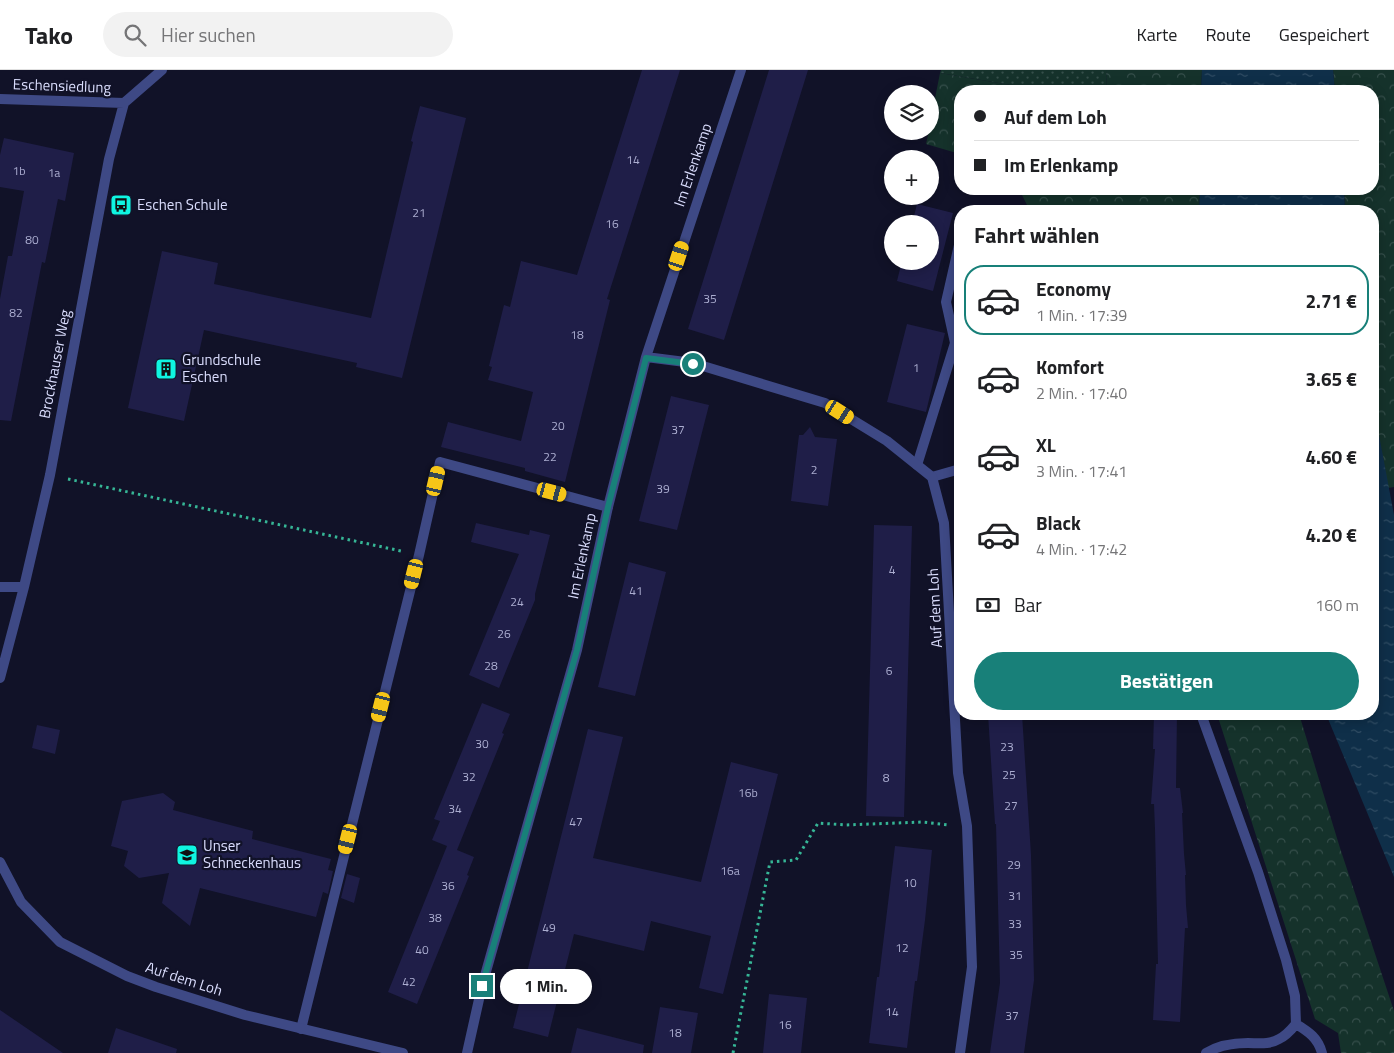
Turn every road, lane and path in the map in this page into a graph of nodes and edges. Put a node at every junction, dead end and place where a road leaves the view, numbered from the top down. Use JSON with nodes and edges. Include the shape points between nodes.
{"nodes":[{"id":1,"x":162,"y":70,"type":"edge"},
{"id":2,"x":741,"y":70,"type":"edge"},
{"id":3,"x":0,"y":99,"type":"edge"},
{"id":4,"x":124,"y":103,"type":"junction"},
{"id":5,"x":954,"y":267,"type":"edge"},
{"id":6,"x":954,"y":338,"type":"edge"},
{"id":7,"x":954,"y":346,"type":"edge"},
{"id":8,"x":646,"y":358,"type":"junction"},
{"id":9,"x":917,"y":465,"type":"junction"},
{"id":10,"x":954,"y":470,"type":"edge"},
{"id":11,"x":50,"y":475,"type":"junction"},
{"id":12,"x":932,"y":477,"type":"junction"},
{"id":13,"x":608,"y":507,"type":"junction"},
{"id":14,"x":419,"y":555,"type":"junction"},
{"id":15,"x":0,"y":587,"type":"edge"},
{"id":16,"x":24,"y":587,"type":"junction"},
{"id":17,"x":0,"y":678,"type":"edge"},
{"id":18,"x":954,"y":694,"type":"edge"},
{"id":19,"x":955,"y":720,"type":"edge"},
{"id":20,"x":1203,"y":720,"type":"edge"},
{"id":21,"x":923,"y":822,"type":"dead end"},
{"id":22,"x":0,"y":862,"type":"edge"},
{"id":23,"x":1296,"y":1024,"type":"junction"},
{"id":24,"x":300,"y":1029,"type":"junction"},
{"id":25,"x":403,"y":1053,"type":"edge"},
{"id":26,"x":467,"y":1053,"type":"edge"},
{"id":27,"x":733,"y":1053,"type":"edge"},
{"id":28,"x":960,"y":1053,"type":"edge"},
{"id":29,"x":1206,"y":1053,"type":"edge"},
{"id":30,"x":1322,"y":1053,"type":"edge"}],
"edges":[{"from":1,"to":4,"type":"street"},
{"from":2,"to":8,"type":"street","name":"Im Erlenkamp"},
{"from":3,"to":4,"type":"street","name":"Eschensiedlung"},
{"from":4,"to":11,"type":"street","name":"Brockhauser Weg","via":[[109,159]]},
{"from":5,"to":6,"type":"street","via":[[946,302]]},
{"from":7,"to":9,"type":"street"},
{"from":8,"to":9,"type":"street","via":[[693,364],[825,403]]},
{"from":8,"to":13,"type":"street","name":"Im Erlenkamp"},
{"from":9,"to":12,"type":"street"},
{"from":10,"to":12,"type":"street"},
{"from":11,"to":14,"type":"path"},
{"from":11,"to":16,"type":"street","name":"Brockhauser Weg"},
{"from":12,"to":18,"type":"street","name":"Auf dem Loh","via":[[944,523]]},
{"from":13,"to":14,"type":"street","via":[[440,462]]},
{"from":13,"to":26,"type":"street","name":"Im Erlenkamp","via":[[577,650],[482,986]]},
{"from":14,"to":24,"type":"street"},
{"from":15,"to":16,"type":"street"},
{"from":16,"to":17,"type":"street","name":"Brockhauser Weg"},
{"from":19,"to":28,"type":"street","name":"Auf dem Loh","via":[[958,773],[967,826],[972,967]]},
{"from":20,"to":23,"type":"street","via":[[1286,960],[1295,996]]},
{"from":21,"to":27,"type":"path","via":[[818,823],[796,860],[770,862]]},
{"from":22,"to":24,"type":"street","name":"Auf dem Loh","via":[[21,902],[60,942],[156,987]]},
{"from":23,"to":29,"type":"street","via":[[1278,1040],[1264,1044],[1223,1045]]},
{"from":23,"to":30,"type":"street","via":[[1320,1043]]},
{"from":24,"to":25,"type":"street","name":"Auf dem Loh"}]}
